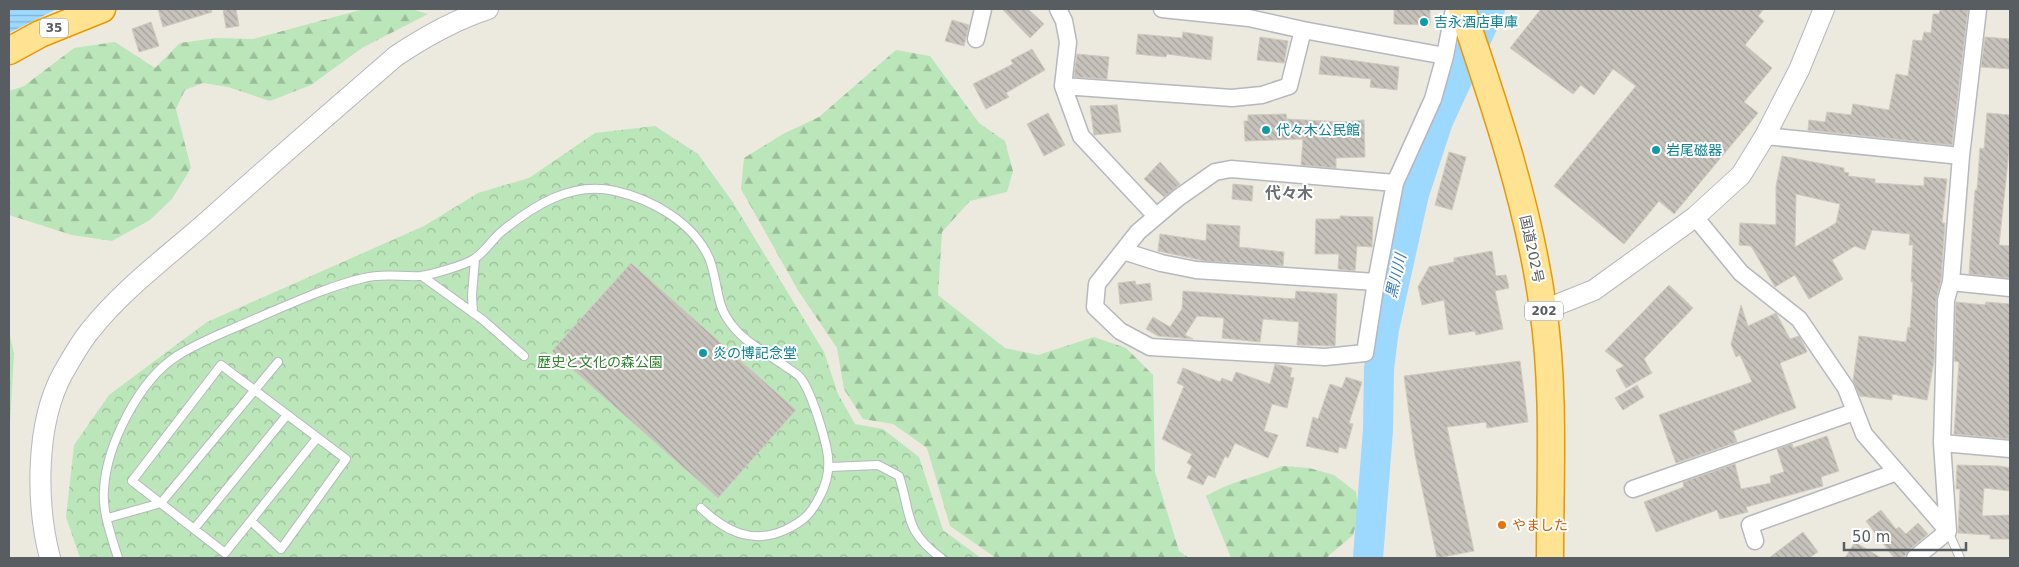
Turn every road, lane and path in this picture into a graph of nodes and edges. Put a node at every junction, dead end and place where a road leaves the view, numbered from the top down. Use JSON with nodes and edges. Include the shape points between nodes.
{"nodes":[{"id":1,"x":102,"y":9,"type":"edge"},
{"id":2,"x":488,"y":9,"type":"edge"},
{"id":3,"x":983,"y":9,"type":"edge"},
{"id":4,"x":1058,"y":9,"type":"edge"},
{"id":5,"x":1162,"y":9,"type":"edge"},
{"id":6,"x":1454,"y":9,"type":"edge"},
{"id":7,"x":1462,"y":9,"type":"edge"},
{"id":8,"x":1824,"y":9,"type":"edge"},
{"id":9,"x":1978,"y":9,"type":"edge"},
{"id":10,"x":1302,"y":30,"type":"junction"},
{"id":11,"x":976,"y":39,"type":"dead end"},
{"id":12,"x":9,"y":51,"type":"edge"},
{"id":13,"x":1445,"y":56,"type":"junction"},
{"id":14,"x":1063,"y":86,"type":"junction"},
{"id":15,"x":1765,"y":136,"type":"junction"},
{"id":16,"x":1961,"y":156,"type":"junction"},
{"id":17,"x":1395,"y":183,"type":"junction"},
{"id":18,"x":1156,"y":216,"type":"junction"},
{"id":19,"x":1695,"y":217,"type":"junction"},
{"id":20,"x":1123,"y":251,"type":"junction"},
{"id":21,"x":475,"y":259,"type":"junction"},
{"id":22,"x":422,"y":276,"type":"junction"},
{"id":23,"x":1376,"y":282,"type":"junction"},
{"id":24,"x":1951,"y":282,"type":"junction"},
{"id":25,"x":2010,"y":288,"type":"edge"},
{"id":26,"x":1544,"y":310,"type":"junction"},
{"id":27,"x":473,"y":313,"type":"junction"},
{"id":28,"x":524,"y":356,"type":"dead end"},
{"id":29,"x":278,"y":362,"type":"dead end"},
{"id":30,"x":254,"y":390,"type":"junction"},
{"id":31,"x":1854,"y":412,"type":"junction"},
{"id":32,"x":287,"y":415,"type":"junction"},
{"id":33,"x":317,"y":438,"type":"junction"},
{"id":34,"x":1942,"y":443,"type":"junction"},
{"id":35,"x":2010,"y":449,"type":"edge"},
{"id":36,"x":830,"y":466,"type":"junction"},
{"id":37,"x":1897,"y":472,"type":"junction"},
{"id":38,"x":1633,"y":489,"type":"dead end"},
{"id":39,"x":161,"y":503,"type":"junction"},
{"id":40,"x":701,"y":508,"type":"dead end"},
{"id":41,"x":108,"y":518,"type":"junction"},
{"id":42,"x":251,"y":521,"type":"junction"},
{"id":43,"x":194,"y":529,"type":"junction"},
{"id":44,"x":1948,"y":531,"type":"junction"},
{"id":45,"x":1755,"y":541,"type":"dead end"},
{"id":46,"x":50,"y":558,"type":"edge"},
{"id":47,"x":118,"y":558,"type":"edge"},
{"id":48,"x":941,"y":558,"type":"edge"},
{"id":49,"x":1550,"y":558,"type":"edge"},
{"id":50,"x":1915,"y":558,"type":"edge"},
{"id":51,"x":1960,"y":558,"type":"edge"}],
"edges":[{"from":1,"to":12,"type":"highway","number":"35","via":[[40,34]]},
{"from":2,"to":46,"type":"street","via":[[457,19],[396,56],[130,290],[88,332],[62,374],[49,412],[40,458],[42,517]]},
{"from":3,"to":11,"type":"street"},
{"from":4,"to":14,"type":"street","via":[[1068,42]]},
{"from":5,"to":10,"type":"street","via":[[1249,18]]},
{"from":6,"to":13,"type":"street"},
{"from":7,"to":26,"type":"highway","name":"国道202号","number":"202","via":[[1532,241]]},
{"from":8,"to":15,"type":"street","via":[[1799,70]]},
{"from":9,"to":16,"type":"street"},
{"from":10,"to":13,"type":"street"},
{"from":10,"to":14,"type":"street","via":[[1289,86],[1262,95],[1232,98]]},
{"from":13,"to":17,"type":"street","via":[[1433,99]]},
{"from":14,"to":18,"type":"street","via":[[1081,136]]},
{"from":15,"to":16,"type":"street"},
{"from":15,"to":19,"type":"street","via":[[1741,175]]},
{"from":16,"to":24,"type":"street"},
{"from":17,"to":18,"type":"street","via":[[1231,169],[1215,172]]},
{"from":17,"to":23,"type":"street"},
{"from":18,"to":20,"type":"street"},
{"from":19,"to":26,"type":"street","via":[[1594,290]]},
{"from":19,"to":31,"type":"street","via":[[1741,273],[1799,318],[1846,388]]},
{"from":20,"to":23,"type":"street","via":[[1196,270]]},
{"from":20,"to":23,"type":"street","via":[[1097,284],[1095,307],[1120,331],[1150,347],[1324,357],[1365,353]]},
{"from":21,"to":22,"type":"lane"},
{"from":21,"to":27,"type":"lane"},
{"from":21,"to":36,"type":"lane","via":[[499,234],[542,202],[576,189],[610,190],[640,198],[674,217],[694,235],[708,257],[725,316],[747,342],[799,376],[826,441]]},
{"from":22,"to":27,"type":"lane"},
{"from":22,"to":41,"type":"lane","via":[[391,274],[363,278],[285,306],[175,357],[150,381],[130,409],[109,460],[103,493]]},
{"from":24,"to":25,"type":"street"},
{"from":24,"to":34,"type":"street","via":[[1946,300]]},
{"from":26,"to":49,"type":"highway","name":"国道202号","number":"202","via":[[1549,394]]},
{"from":27,"to":28,"type":"lane"},
{"from":29,"to":30,"type":"lane"},
{"from":30,"to":32,"type":"lane"},
{"from":30,"to":39,"type":"lane"},
{"from":30,"to":39,"type":"lane","via":[[221,365],[132,481]]},
{"from":31,"to":37,"type":"street","via":[[1864,434]]},
{"from":31,"to":38,"type":"street"},
{"from":32,"to":33,"type":"lane"},
{"from":32,"to":43,"type":"lane"},
{"from":33,"to":42,"type":"lane"},
{"from":33,"to":42,"type":"lane","via":[[346,459],[281,549]]},
{"from":34,"to":35,"type":"street"},
{"from":34,"to":44,"type":"street"},
{"from":36,"to":40,"type":"lane","via":[[828,481],[802,522],[762,538],[726,529]]},
{"from":36,"to":48,"type":"lane","via":[[878,465],[899,476],[906,495],[910,524],[922,544]]},
{"from":37,"to":44,"type":"street"},
{"from":37,"to":45,"type":"street","via":[[1750,525]]},
{"from":39,"to":41,"type":"lane"},
{"from":39,"to":43,"type":"lane"},
{"from":41,"to":47,"type":"lane"},
{"from":42,"to":43,"type":"lane","via":[[225,553]]},
{"from":44,"to":50,"type":"street"},
{"from":44,"to":51,"type":"lane"}]}
